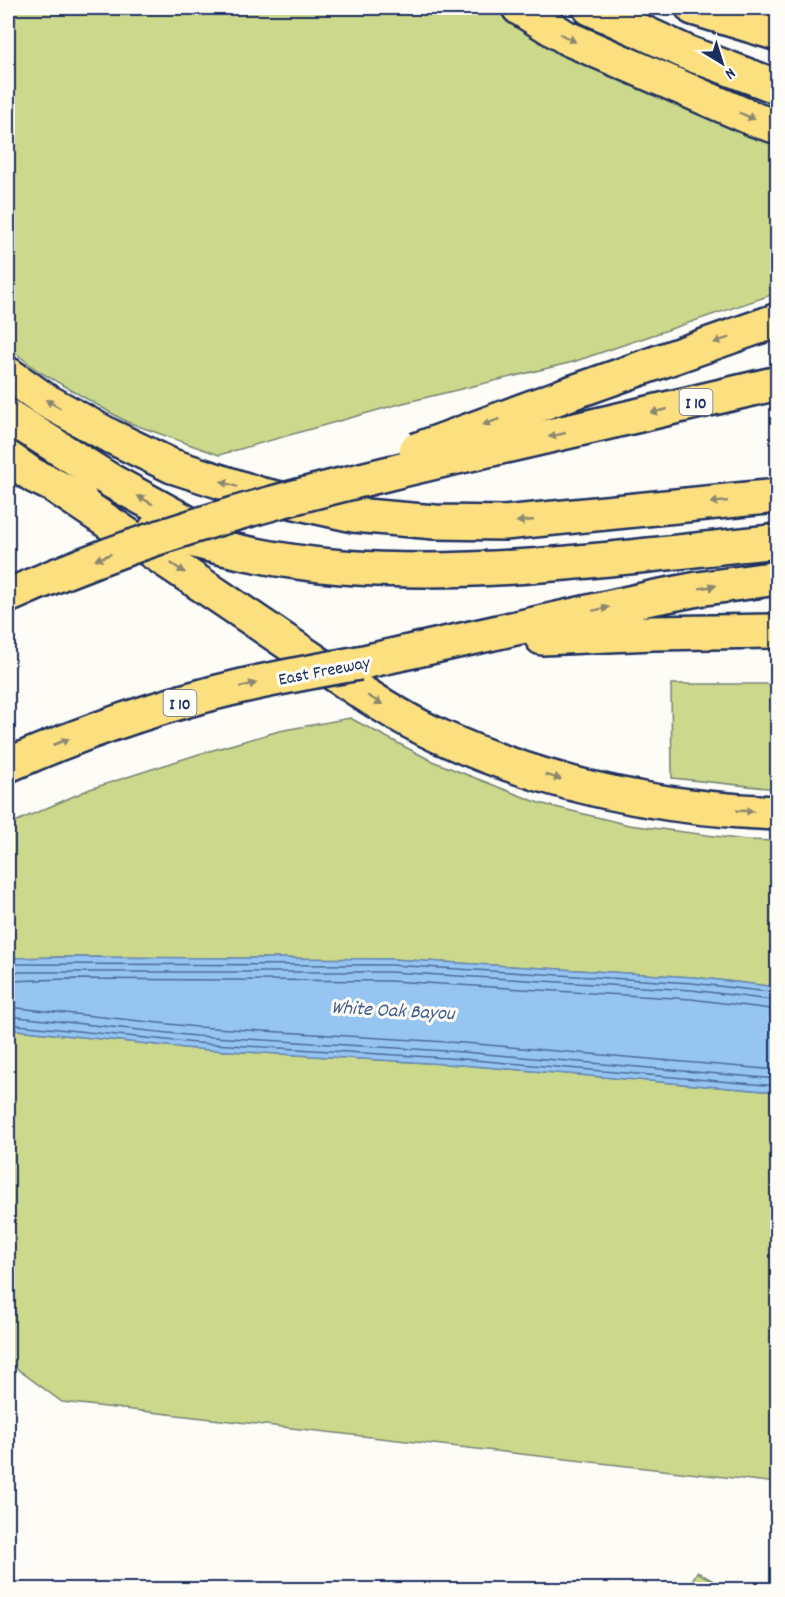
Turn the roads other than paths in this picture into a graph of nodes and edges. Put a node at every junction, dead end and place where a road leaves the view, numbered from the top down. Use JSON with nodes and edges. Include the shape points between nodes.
{"nodes":[{"id":1,"x":519,"y":8,"type":"edge"},
{"id":2,"x":590,"y":8,"type":"edge"},
{"id":3,"x":693,"y":8,"type":"edge"},
{"id":4,"x":777,"y":34,"type":"edge"},
{"id":5,"x":777,"y":87,"type":"edge"},
{"id":6,"x":777,"y":127,"type":"edge"},
{"id":7,"x":777,"y":320,"type":"edge"},
{"id":8,"x":8,"y":374,"type":"edge"},
{"id":9,"x":777,"y":383,"type":"edge"},
{"id":10,"x":8,"y":416,"type":"edge"},
{"id":11,"x":8,"y":458,"type":"edge"},
{"id":12,"x":34,"y":481,"type":"edge"},
{"id":13,"x":777,"y":496,"type":"edge"},
{"id":14,"x":279,"y":500,"type":"junction"},
{"id":15,"x":777,"y":541,"type":"edge"},
{"id":16,"x":275,"y":557,"type":"junction"},
{"id":17,"x":777,"y":578,"type":"edge"},
{"id":18,"x":8,"y":596,"type":"edge"},
{"id":19,"x":777,"y":631,"type":"edge"},
{"id":20,"x":359,"y":663,"type":"junction"},
{"id":21,"x":8,"y":765,"type":"edge"},
{"id":22,"x":777,"y":813,"type":"edge"}],
"edges":[{"from":1,"to":6,"type":"highway","one_way":true,"via":[[567,38]]},
{"from":2,"to":5,"type":"highway","via":[[688,53]]},
{"from":3,"to":4,"type":"highway"},
{"from":7,"to":14,"type":"highway","one_way":true,"bridge":true},
{"from":13,"to":8,"type":"highway","one_way":true,"via":[[504,523],[435,522],[353,514],[259,494],[172,466],[77,418]]},
{"from":9,"to":14,"type":"highway","number":"I 10","one_way":true,"bridge":true},
{"from":16,"to":10,"type":"highway","one_way":true,"via":[[209,535],[111,481]]},
{"from":11,"to":12,"type":"highway"},
{"from":12,"to":16,"type":"highway","via":[[138,525],[200,543]]},
{"from":12,"to":22,"type":"highway","one_way":true,"via":[[370,697],[438,736],[509,764],[651,802]]},
{"from":14,"to":18,"type":"highway","number":"I 10","one_way":true,"bridge":true,"via":[[118,551]]},
{"from":15,"to":16,"type":"highway","via":[[496,568],[340,567]]},
{"from":20,"to":17,"type":"highway","one_way":true,"via":[[651,598]]},
{"from":19,"to":20,"type":"highway","name":"East Freeway","number":"I 10","via":[[516,639]]},
{"from":21,"to":20,"type":"highway","name":"East Freeway","number":"I 10","one_way":true,"bridge":true,"via":[[105,726],[172,705],[242,686]]}]}
